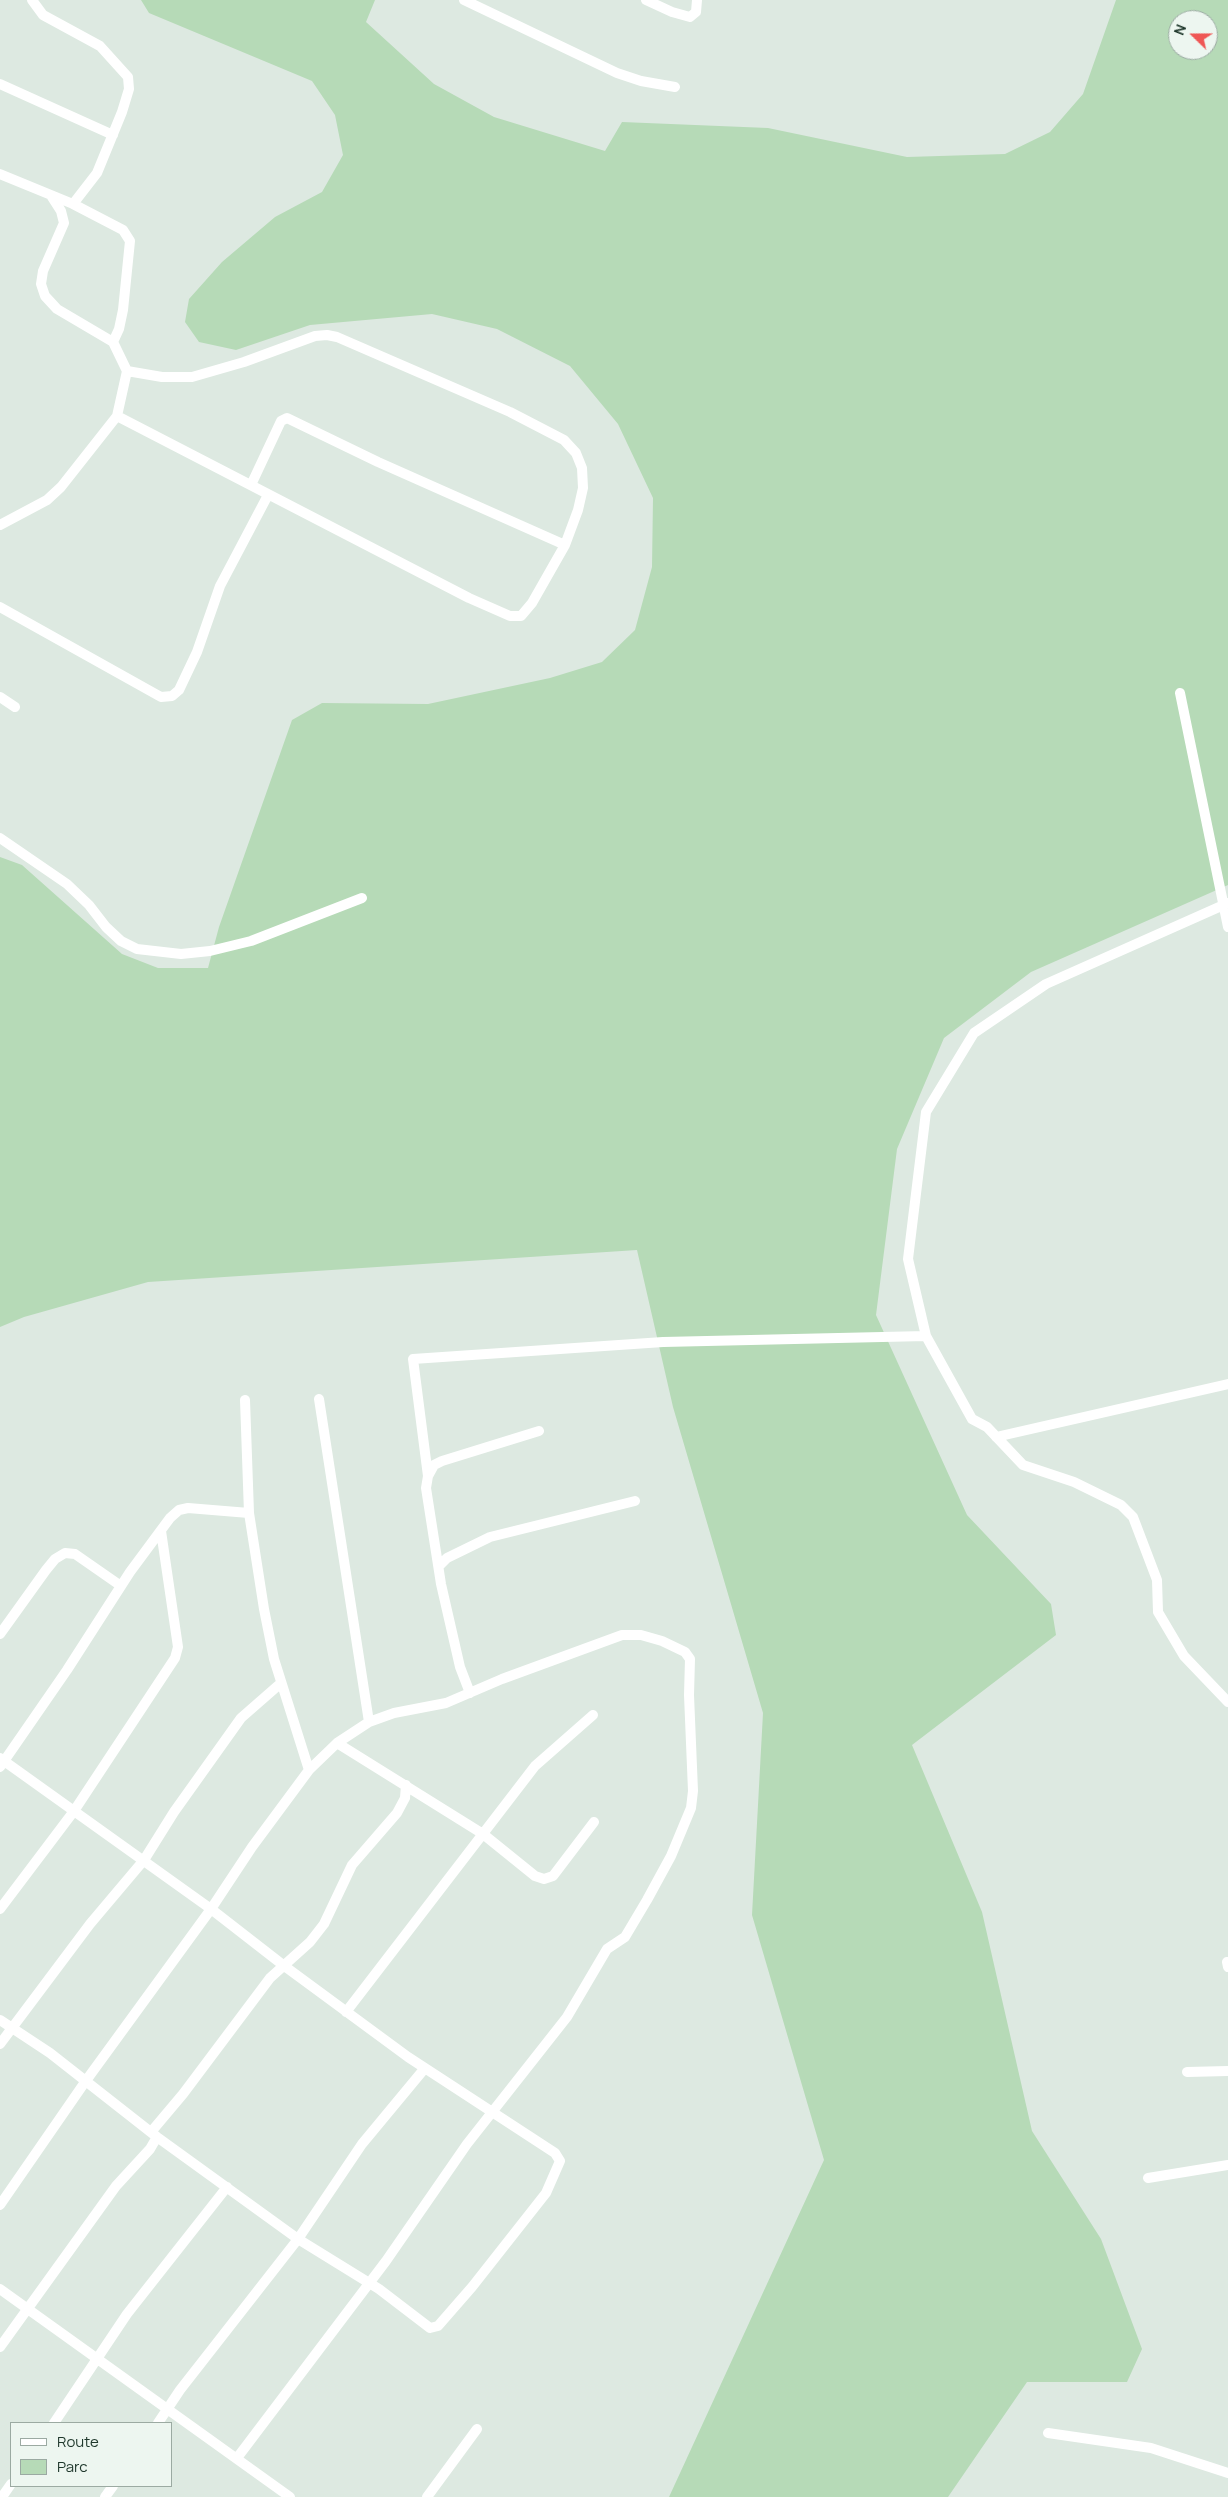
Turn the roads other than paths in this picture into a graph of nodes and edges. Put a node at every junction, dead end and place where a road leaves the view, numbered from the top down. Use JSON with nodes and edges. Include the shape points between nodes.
{"nodes":[{"id":1,"x":32,"y":0,"type":"edge"},
{"id":2,"x":464,"y":0,"type":"edge"},
{"id":3,"x":646,"y":0,"type":"edge"},
{"id":4,"x":697,"y":0,"type":"edge"},
{"id":5,"x":0,"y":84,"type":"edge"},
{"id":6,"x":675,"y":87,"type":"dead end"},
{"id":7,"x":113,"y":135,"type":"junction"},
{"id":8,"x":0,"y":174,"type":"edge"},
{"id":9,"x":52,"y":196,"type":"junction"},
{"id":10,"x":73,"y":204,"type":"junction"},
{"id":11,"x":113,"y":342,"type":"junction"},
{"id":12,"x":127,"y":371,"type":"junction"},
{"id":13,"x":117,"y":416,"type":"junction"},
{"id":14,"x":251,"y":485,"type":"junction"},
{"id":15,"x":268,"y":495,"type":"junction"},
{"id":16,"x":0,"y":525,"type":"edge"},
{"id":17,"x":565,"y":545,"type":"junction"},
{"id":18,"x":0,"y":607,"type":"edge"},
{"id":19,"x":1180,"y":693,"type":"dead end"},
{"id":20,"x":0,"y":697,"type":"edge"},
{"id":21,"x":15,"y":707,"type":"dead end"},
{"id":22,"x":0,"y":838,"type":"edge"},
{"id":23,"x":362,"y":898,"type":"dead end"},
{"id":24,"x":1226,"y":904,"type":"edge"},
{"id":25,"x":1228,"y":927,"type":"edge"},
{"id":26,"x":926,"y":1336,"type":"junction"},
{"id":27,"x":1228,"y":1384,"type":"edge"},
{"id":28,"x":319,"y":1399,"type":"dead end"},
{"id":29,"x":245,"y":1400,"type":"dead end"},
{"id":30,"x":539,"y":1431,"type":"dead end"},
{"id":31,"x":996,"y":1437,"type":"junction"},
{"id":32,"x":428,"y":1476,"type":"junction"},
{"id":33,"x":635,"y":1501,"type":"dead end"},
{"id":34,"x":249,"y":1513,"type":"junction"},
{"id":35,"x":161,"y":1531,"type":"junction"},
{"id":36,"x":439,"y":1566,"type":"junction"},
{"id":37,"x":121,"y":1586,"type":"junction"},
{"id":38,"x":0,"y":1634,"type":"edge"},
{"id":39,"x":280,"y":1683,"type":"junction"},
{"id":40,"x":470,"y":1693,"type":"junction"},
{"id":41,"x":1228,"y":1702,"type":"edge"},
{"id":42,"x":593,"y":1715,"type":"dead end"},
{"id":43,"x":369,"y":1722,"type":"junction"},
{"id":44,"x":337,"y":1743,"type":"junction"},
{"id":45,"x":2,"y":1762,"type":"edge"},
{"id":46,"x":309,"y":1770,"type":"junction"},
{"id":47,"x":406,"y":1786,"type":"junction"},
{"id":48,"x":74,"y":1810,"type":"junction"},
{"id":49,"x":594,"y":1822,"type":"dead end"},
{"id":50,"x":483,"y":1834,"type":"junction"},
{"id":51,"x":144,"y":1860,"type":"junction"},
{"id":52,"x":0,"y":1909,"type":"edge"},
{"id":53,"x":211,"y":1909,"type":"junction"},
{"id":54,"x":283,"y":1965,"type":"junction"},
{"id":55,"x":346,"y":2012,"type":"junction"},
{"id":56,"x":0,"y":2020,"type":"edge"},
{"id":57,"x":12,"y":2028,"type":"junction"},
{"id":58,"x":0,"y":2044,"type":"edge"},
{"id":59,"x":425,"y":2068,"type":"junction"},
{"id":60,"x":1228,"y":2071,"type":"edge"},
{"id":61,"x":1187,"y":2072,"type":"dead end"},
{"id":62,"x":85,"y":2082,"type":"junction"},
{"id":63,"x":491,"y":2113,"type":"junction"},
{"id":64,"x":154,"y":2135,"type":"junction"},
{"id":65,"x":1228,"y":2165,"type":"edge"},
{"id":66,"x":1148,"y":2178,"type":"dead end"},
{"id":67,"x":226,"y":2187,"type":"junction"},
{"id":68,"x":0,"y":2205,"type":"edge"},
{"id":69,"x":298,"y":2239,"type":"junction"},
{"id":70,"x":368,"y":2282,"type":"junction"},
{"id":71,"x":0,"y":2289,"type":"edge"},
{"id":72,"x":27,"y":2309,"type":"junction"},
{"id":73,"x":0,"y":2347,"type":"edge"},
{"id":74,"x":97,"y":2357,"type":"junction"},
{"id":75,"x":166,"y":2410,"type":"junction"},
{"id":76,"x":55,"y":2422,"type":"edge"},
{"id":77,"x":159,"y":2422,"type":"edge"},
{"id":78,"x":477,"y":2430,"type":"dead end"},
{"id":79,"x":1048,"y":2433,"type":"dead end"},
{"id":80,"x":237,"y":2458,"type":"junction"},
{"id":81,"x":1228,"y":2473,"type":"edge"},
{"id":82,"x":10,"y":2485,"type":"edge"},
{"id":83,"x":2,"y":2497,"type":"edge"},
{"id":84,"x":290,"y":2497,"type":"edge"},
{"id":85,"x":427,"y":2497,"type":"edge"}],
"edges":[{"from":1,"to":7,"type":"street","via":[[43,15],[100,46],[128,77],[130,89]]},
{"from":2,"to":6,"type":"street","via":[[617,73]]},
{"from":3,"to":4,"type":"street","via":[[690,16],[696,12]]},
{"from":5,"to":7,"type":"street"},
{"from":7,"to":10,"type":"street","via":[[97,173]]},
{"from":8,"to":9,"type":"street"},
{"from":9,"to":10,"type":"street"},
{"from":9,"to":11,"type":"street","via":[[64,223],[43,271],[41,284],[45,296],[57,309]]},
{"from":10,"to":11,"type":"street","via":[[123,230],[130,241],[123,310]]},
{"from":11,"to":12,"type":"street"},
{"from":12,"to":13,"type":"street"},
{"from":12,"to":17,"type":"street","via":[[162,377],[192,377],[315,336],[327,335],[351,342],[510,412],[564,440],[576,453],[582,468],[583,488]]},
{"from":13,"to":14,"type":"street"},
{"from":13,"to":16,"type":"street","via":[[62,487],[47,500]]},
{"from":14,"to":15,"type":"street"},
{"from":14,"to":17,"type":"street","via":[[281,421],[287,418]]},
{"from":15,"to":17,"type":"street","via":[[469,598],[516,617],[521,616],[532,603]]},
{"from":15,"to":18,"type":"street","via":[[220,586],[197,652],[179,690],[172,696],[161,697]]},
{"from":19,"to":24,"type":"street"},
{"from":20,"to":21,"type":"street"},
{"from":22,"to":23,"type":"street","via":[[67,884],[106,927],[137,949],[181,954],[251,942]]},
{"from":24,"to":25,"type":"street"},
{"from":24,"to":26,"type":"street","via":[[1046,984],[974,1033],[926,1112],[908,1259]]},
{"from":26,"to":31,"type":"street","via":[[972,1419],[987,1427]]},
{"from":26,"to":32,"type":"street","via":[[663,1342],[413,1359]]},
{"from":27,"to":31,"type":"street"},
{"from":28,"to":43,"type":"street"},
{"from":29,"to":34,"type":"street"},
{"from":30,"to":32,"type":"street","via":[[442,1460],[434,1465]]},
{"from":31,"to":41,"type":"street","via":[[1023,1465],[1074,1482],[1121,1505],[1133,1517],[1158,1580],[1158,1612],[1184,1656]]},
{"from":32,"to":36,"type":"street","via":[[426,1488]]},
{"from":33,"to":36,"type":"street","via":[[490,1537],[447,1558]]},
{"from":34,"to":35,"type":"street","via":[[178,1510]]},
{"from":34,"to":39,"type":"street"},
{"from":35,"to":37,"type":"street"},
{"from":35,"to":48,"type":"street","via":[[178,1647],[175,1658]]},
{"from":36,"to":40,"type":"street","via":[[460,1667]]},
{"from":37,"to":38,"type":"street","via":[[75,1554],[65,1553],[46,1570]]},
{"from":37,"to":45,"type":"street"},
{"from":39,"to":46,"type":"street"},
{"from":39,"to":51,"type":"street","via":[[241,1718]]},
{"from":40,"to":43,"type":"street","via":[[446,1703],[394,1713]]},
{"from":40,"to":63,"type":"street","via":[[622,1635],[662,1640],[685,1652],[690,1659],[693,1791],[690,1808],[670,1856],[625,1937],[607,1949],[567,2017]]},
{"from":42,"to":50,"type":"street","via":[[535,1766]]},
{"from":43,"to":44,"type":"street"},
{"from":44,"to":46,"type":"street"},
{"from":44,"to":47,"type":"street"},
{"from":45,"to":48,"type":"street"},
{"from":46,"to":53,"type":"street"},
{"from":47,"to":50,"type":"street"},
{"from":47,"to":54,"type":"street","via":[[397,1814],[352,1866],[324,1924],[310,1942]]},
{"from":48,"to":51,"type":"street"},
{"from":48,"to":52,"type":"street"},
{"from":49,"to":50,"type":"street","via":[[554,1876],[544,1879],[535,1876]]},
{"from":50,"to":55,"type":"street"},
{"from":51,"to":53,"type":"street"},
{"from":51,"to":57,"type":"street","via":[[90,1924]]},
{"from":53,"to":54,"type":"street"},
{"from":53,"to":62,"type":"street"},
{"from":54,"to":55,"type":"street"},
{"from":54,"to":64,"type":"street"},
{"from":55,"to":59,"type":"street"},
{"from":56,"to":57,"type":"street"},
{"from":57,"to":58,"type":"street"},
{"from":57,"to":62,"type":"street"},
{"from":59,"to":63,"type":"street"},
{"from":59,"to":69,"type":"street","via":[[362,2144]]},
{"from":60,"to":61,"type":"street"},
{"from":62,"to":64,"type":"street"},
{"from":62,"to":68,"type":"street"},
{"from":63,"to":70,"type":"street"},
{"from":63,"to":70,"type":"street","via":[[555,2153],[560,2161],[546,2193],[438,2326],[430,2328],[423,2325]]},
{"from":64,"to":67,"type":"street"},
{"from":64,"to":72,"type":"street","via":[[150,2149],[116,2186]]},
{"from":65,"to":66,"type":"street"},
{"from":67,"to":69,"type":"street"},
{"from":67,"to":74,"type":"street"},
{"from":69,"to":70,"type":"street"},
{"from":69,"to":75,"type":"street"},
{"from":70,"to":80,"type":"street"},
{"from":71,"to":72,"type":"street"},
{"from":72,"to":73,"type":"street"},
{"from":72,"to":74,"type":"street"},
{"from":74,"to":75,"type":"street"},
{"from":74,"to":76,"type":"street"},
{"from":75,"to":77,"type":"street"},
{"from":75,"to":80,"type":"street"},
{"from":78,"to":85,"type":"street"},
{"from":79,"to":81,"type":"street","via":[[1151,2448]]},
{"from":80,"to":84,"type":"street"},
{"from":82,"to":83,"type":"street"}]}
